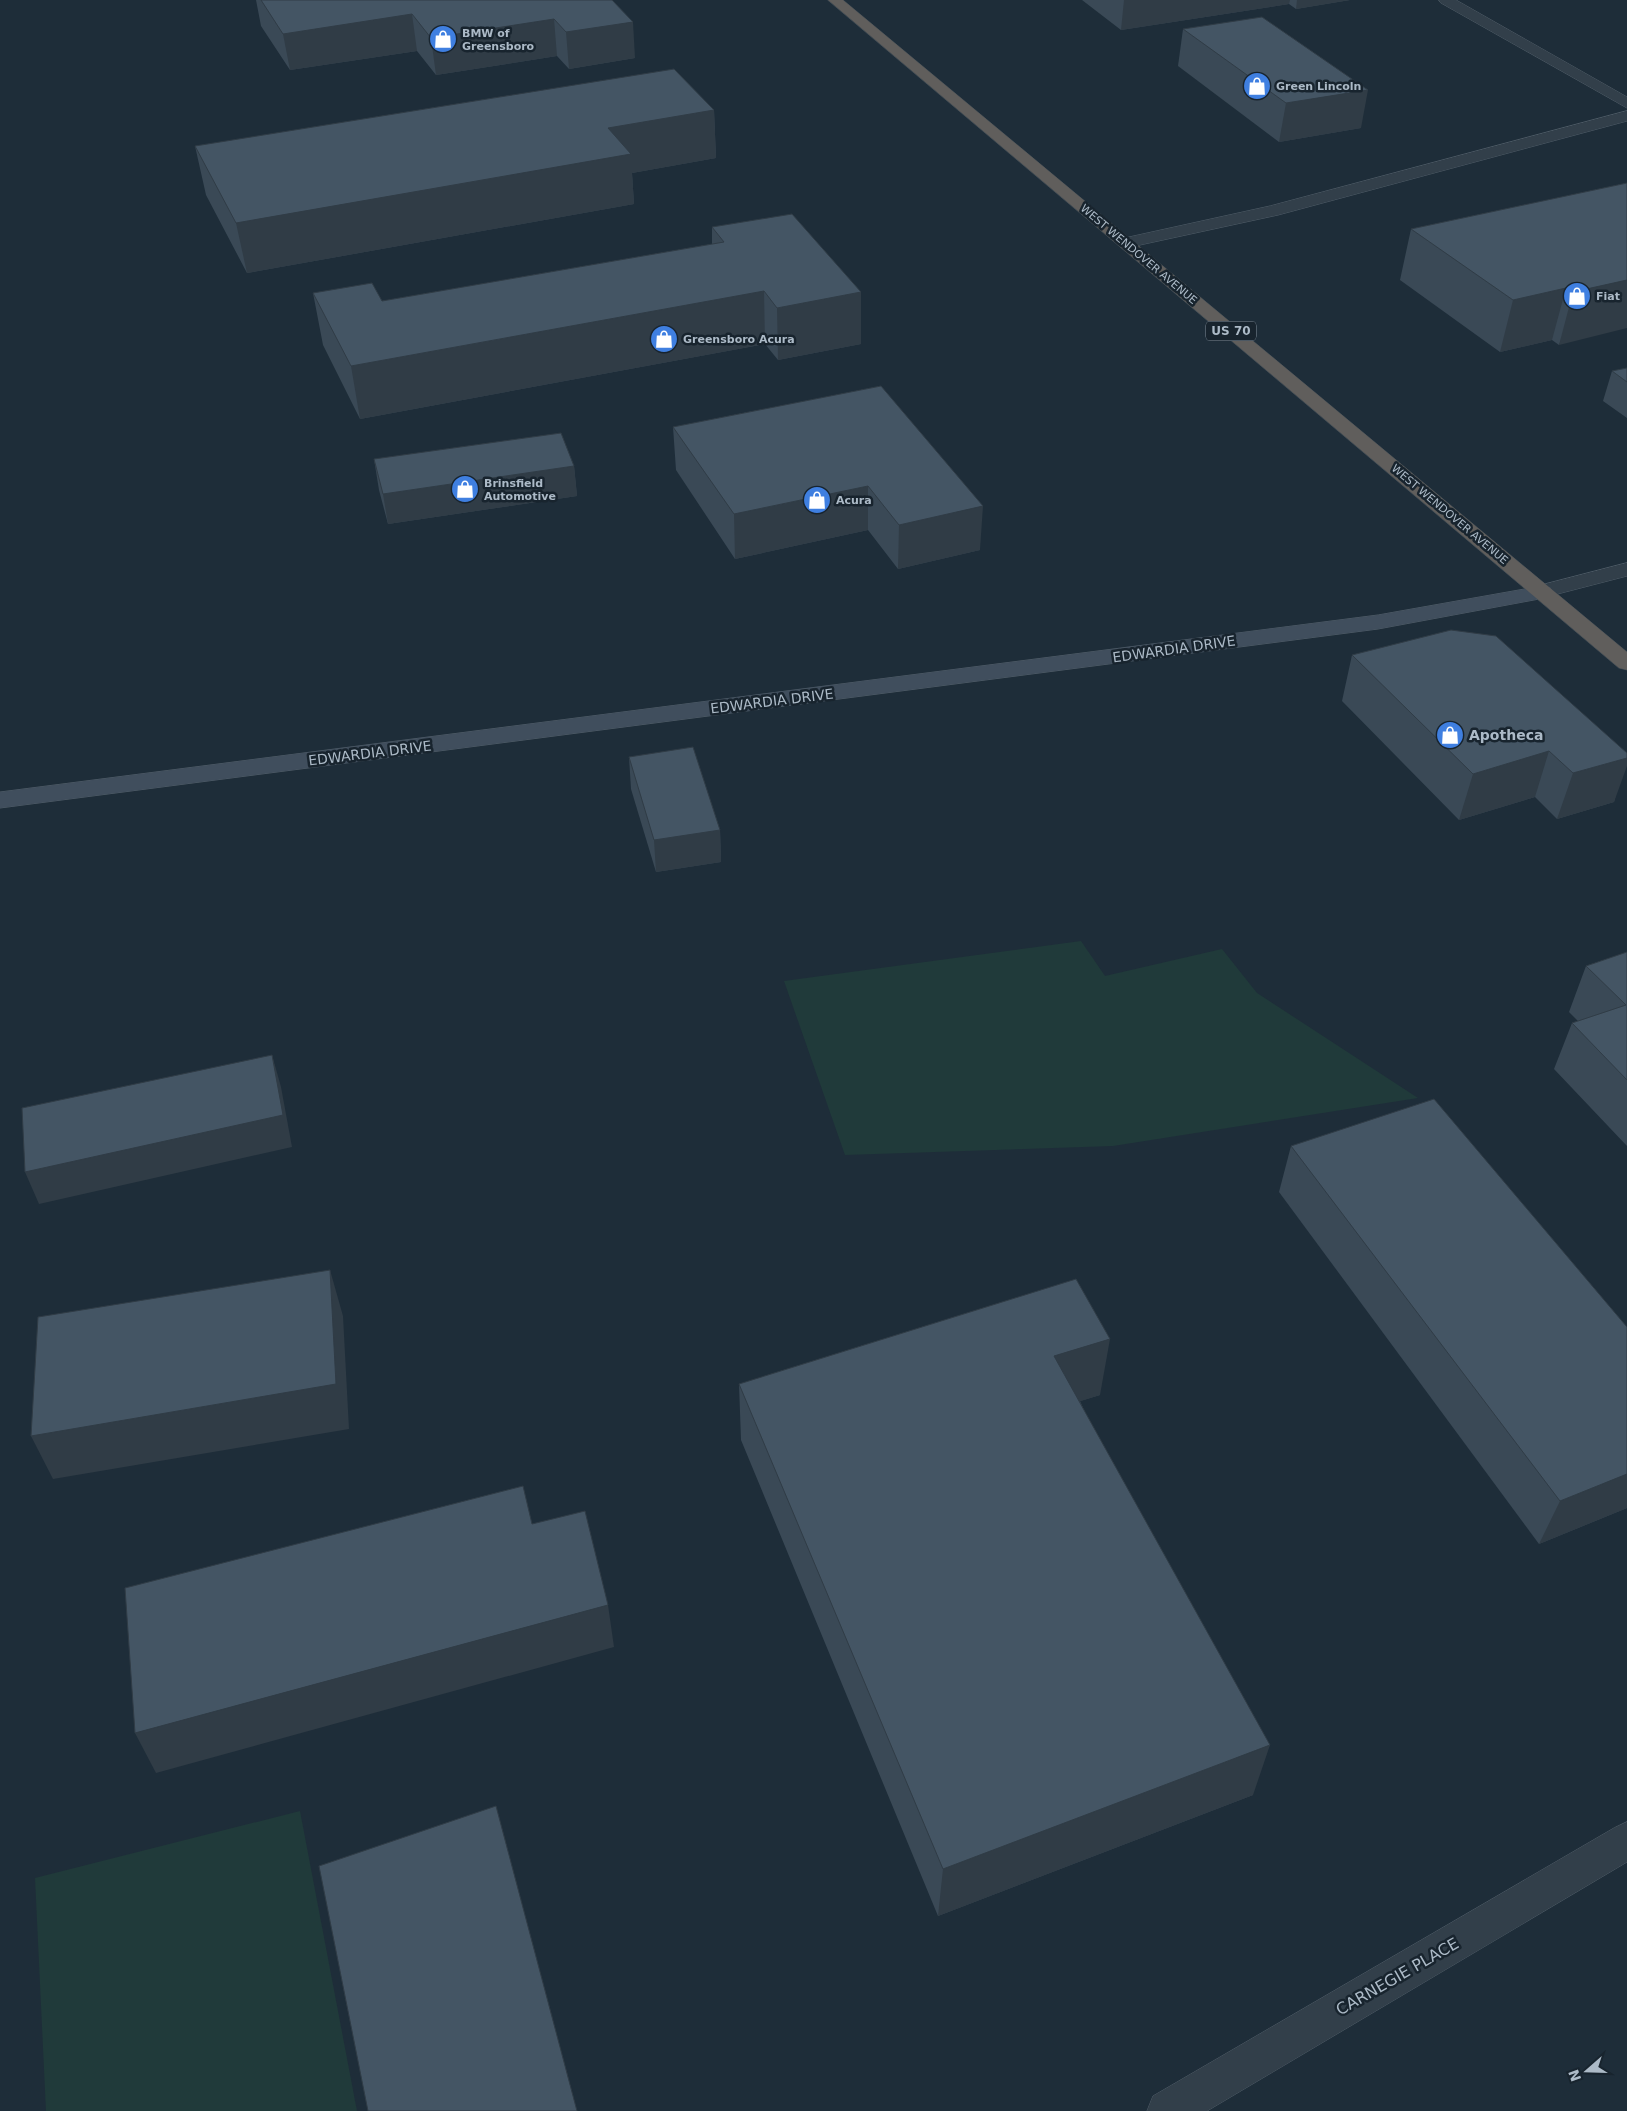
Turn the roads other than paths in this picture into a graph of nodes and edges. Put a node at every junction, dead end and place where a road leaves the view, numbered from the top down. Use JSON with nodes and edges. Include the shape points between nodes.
{"nodes":[{"id":1,"x":835,"y":0,"type":"edge"},
{"id":2,"x":1446,"y":0,"type":"edge"},
{"id":3,"x":1627,"y":103,"type":"edge"},
{"id":4,"x":1627,"y":116,"type":"edge"},
{"id":5,"x":1126,"y":243,"type":"junction"},
{"id":6,"x":1627,"y":569,"type":"edge"},
{"id":7,"x":1542,"y":592,"type":"junction"},
{"id":8,"x":1627,"y":663,"type":"edge"},
{"id":9,"x":0,"y":800,"type":"edge"},
{"id":10,"x":1627,"y":1841,"type":"edge"},
{"id":11,"x":1168,"y":2111,"type":"edge"}],
"edges":[{"from":1,"to":5,"type":"highway","name":"WEST WENDOVER AVENUE","number":"US 70"},
{"from":2,"to":3,"type":"street"},
{"from":4,"to":5,"type":"street","via":[[1281,208]]},
{"from":5,"to":7,"type":"highway","name":"WEST WENDOVER AVENUE","number":"US 70"},
{"from":6,"to":7,"type":"street"},
{"from":7,"to":8,"type":"highway","name":"WEST WENDOVER AVENUE","number":"US 70"},
{"from":7,"to":9,"type":"main road","name":"EDWARDIA DRIVE","via":[[1369,623]]},
{"from":10,"to":11,"type":"street","name":"CARNEGIE PLACE"}]}
